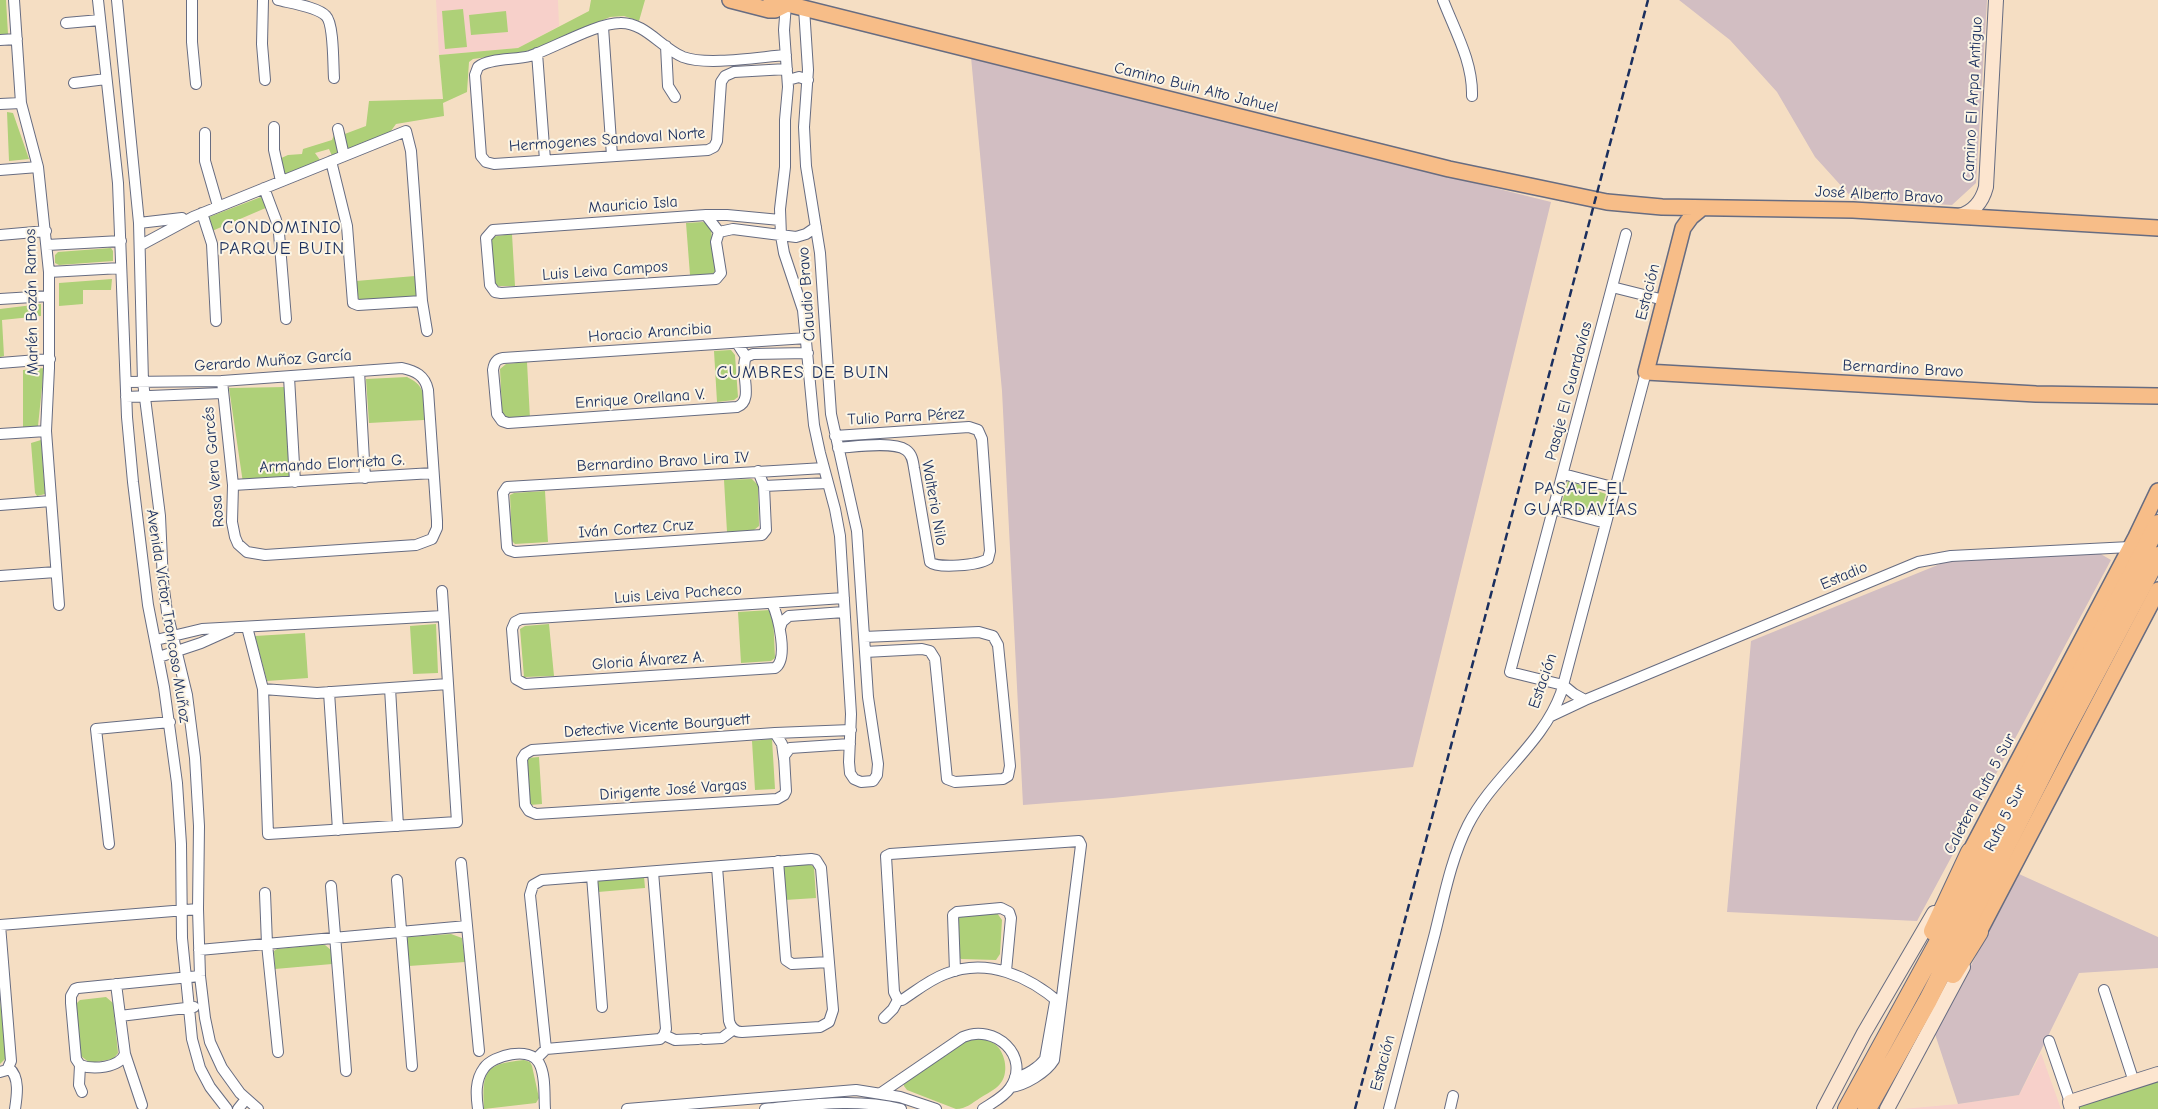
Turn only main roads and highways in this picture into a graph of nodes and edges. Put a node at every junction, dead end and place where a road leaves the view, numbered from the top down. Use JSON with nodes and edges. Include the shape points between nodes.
{"nodes":[{"id":1,"x":730,"y":0,"type":"edge"},
{"id":2,"x":1996,"y":0,"type":"edge"},
{"id":3,"x":778,"y":2,"type":"edge"},
{"id":4,"x":1598,"y":201,"type":"joint"},
{"id":5,"x":1662,"y":207,"type":"junction"},
{"id":6,"x":1702,"y":208,"type":"junction"},
{"id":7,"x":1959,"y":216,"type":"junction"},
{"id":8,"x":2158,"y":228,"type":"edge"},
{"id":9,"x":1679,"y":240,"type":"junction"},
{"id":10,"x":1646,"y":372,"type":"joint"},
{"id":11,"x":2158,"y":396,"type":"edge"},
{"id":12,"x":2158,"y":491,"type":"edge"},
{"id":13,"x":2158,"y":524,"type":"edge"},
{"id":14,"x":2158,"y":556,"type":"edge"},
{"id":15,"x":2158,"y":590,"type":"edge"},
{"id":16,"x":1970,"y":852,"type":"junction"},
{"id":17,"x":1979,"y":932,"type":"junction"},
{"id":18,"x":1898,"y":1018,"type":"junction"},
{"id":19,"x":2158,"y":1074,"type":"edge"},
{"id":20,"x":1877,"y":1092,"type":"junction"},
{"id":21,"x":2071,"y":1106,"type":"edge"},
{"id":22,"x":1824,"y":1109,"type":"edge"},
{"id":23,"x":1847,"y":1109,"type":"edge"},
{"id":24,"x":1867,"y":1109,"type":"edge"},
{"id":25,"x":1887,"y":1109,"type":"edge"}],
"edges":[{"from":1,"to":3,"type":"main road","name":"Camino Buin Alto Jahuel","via":[[769,10],[775,10]]},
{"from":2,"to":7,"type":"main road","name":"Camino El Arpa Antiguo","via":[[1986,187],[1978,205]]},
{"from":3,"to":4,"type":"main road","name":"Camino Buin Alto Jahuel","via":[[1449,169]]},
{"from":4,"to":5,"type":"main road","name":"José Alberto Bravo"},
{"from":5,"to":6,"type":"main road","name":"José Alberto Bravo"},
{"from":5,"to":9,"type":"main road","via":[[1675,220]]},
{"from":6,"to":7,"type":"main road","name":"José Alberto Bravo","via":[[1820,209]]},
{"from":6,"to":9,"type":"main road","name":"Estación","via":[[1687,222]]},
{"from":7,"to":8,"type":"main road","name":"José Alberto Bravo"},
{"from":9,"to":10,"type":"main road","name":"Estación"},
{"from":10,"to":11,"type":"main road","name":"Bernardino Bravo","via":[[2036,394]]},
{"from":12,"to":16,"type":"main road","name":"Caletera Ruta 5 Sur"},
{"from":13,"to":18,"type":"highway","name":"Ruta 5 Sur"},
{"from":14,"to":20,"type":"highway","name":"Ruta 5 Sur"},
{"from":15,"to":17,"type":"main road"},
{"from":16,"to":18,"type":"highway","via":[[1936,924]]},
{"from":16,"to":22,"type":"main road","name":"Caletera Ruta 5 Sur","via":[[1864,1032]]},
{"from":17,"to":20,"type":"highway"},
{"from":17,"to":25,"type":"main road"},
{"from":18,"to":23,"type":"highway","name":"Ruta 5 Sur"},
{"from":19,"to":21,"type":"main road"},
{"from":20,"to":24,"type":"highway","name":"Ruta 5 Sur"}]}
